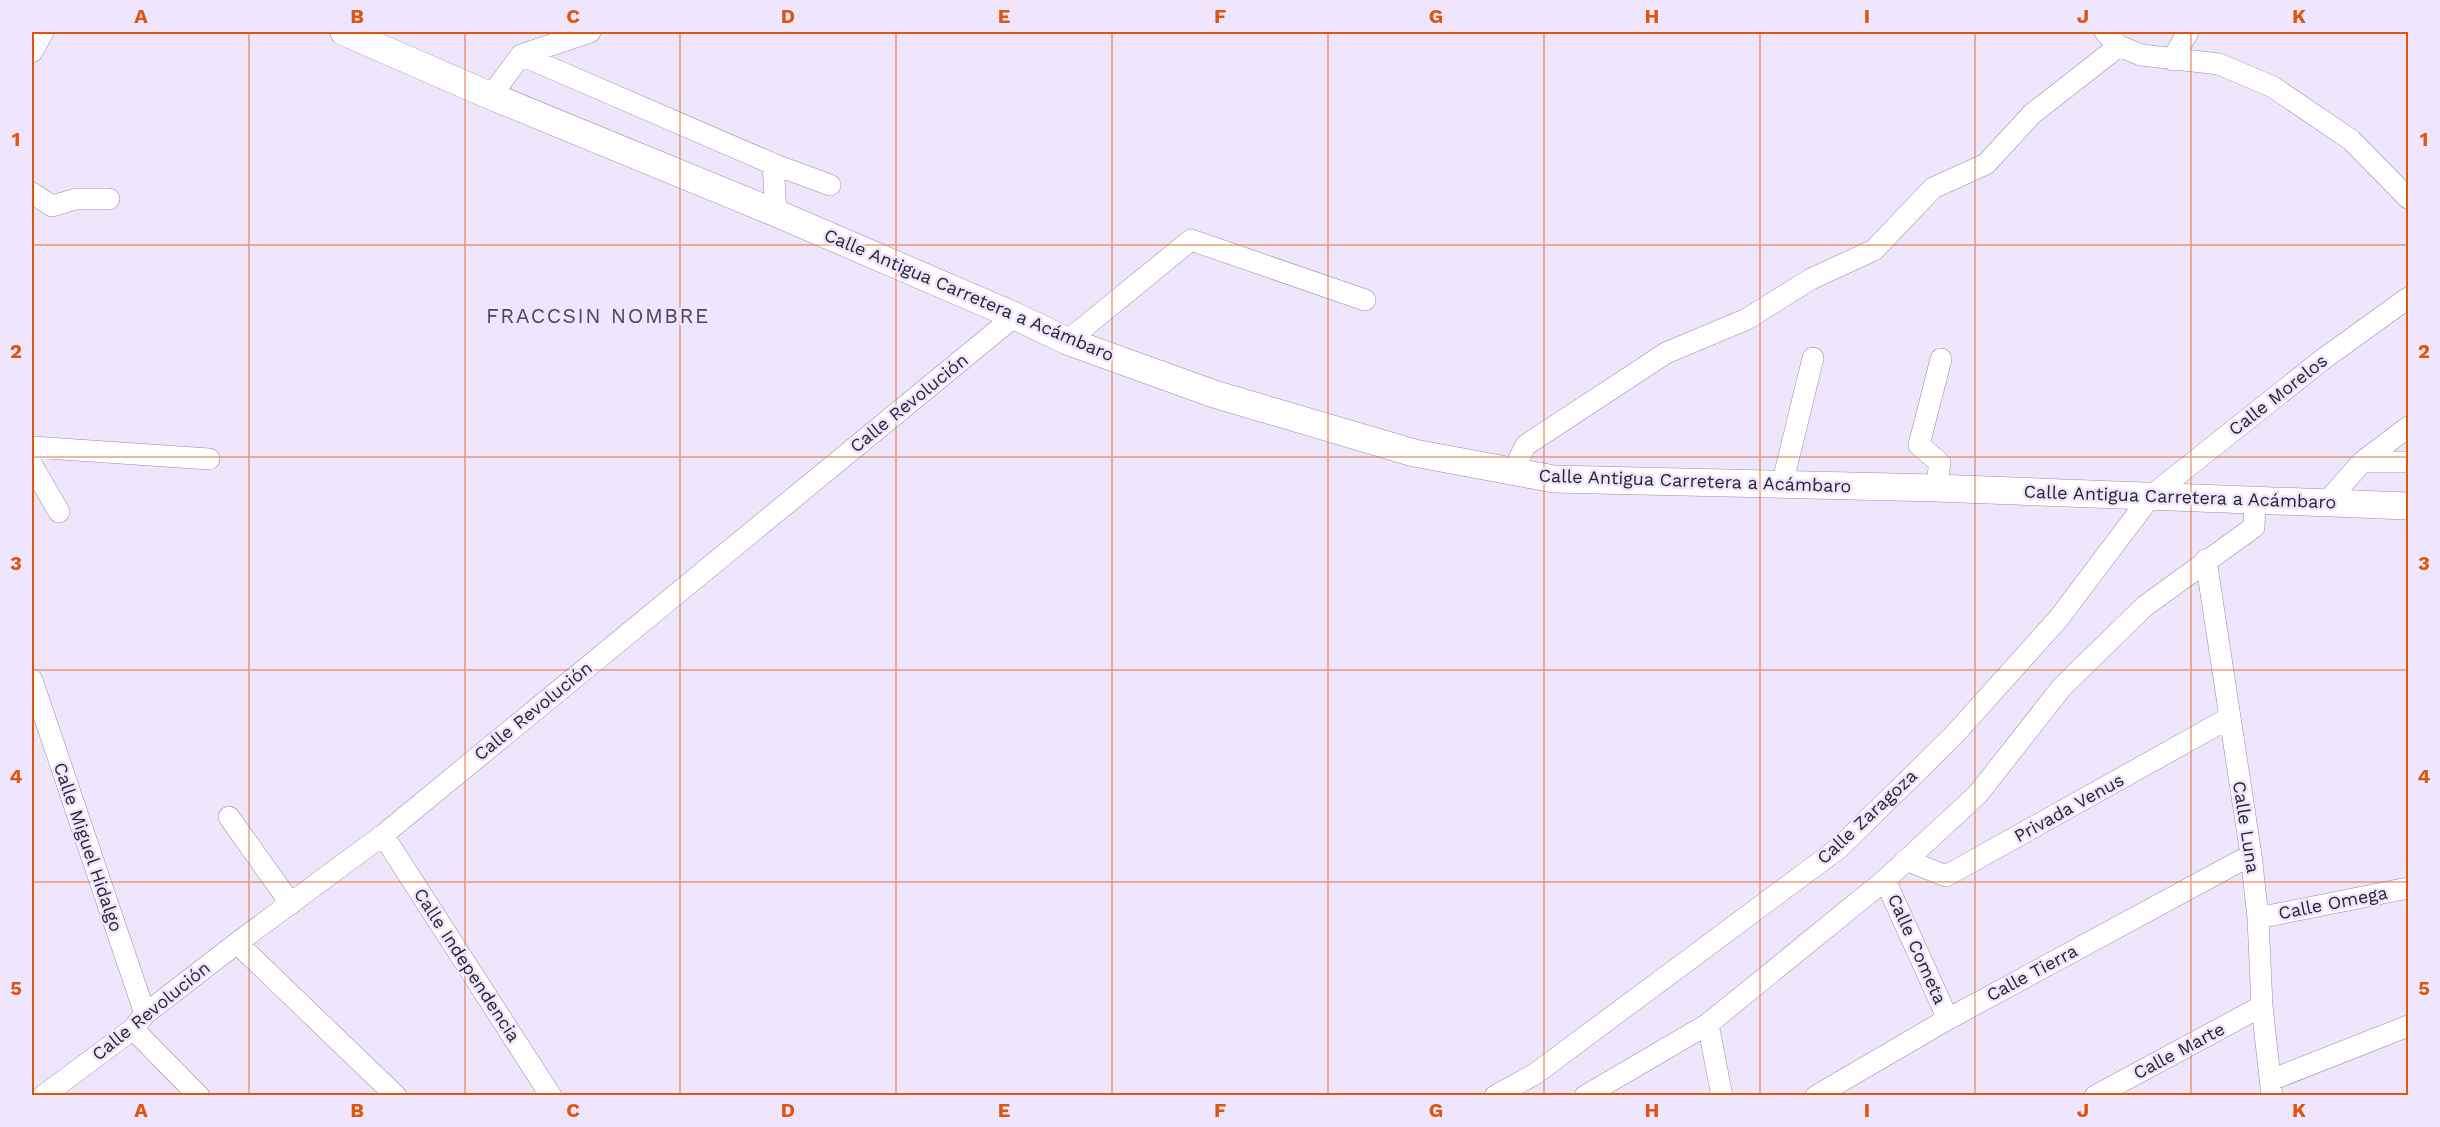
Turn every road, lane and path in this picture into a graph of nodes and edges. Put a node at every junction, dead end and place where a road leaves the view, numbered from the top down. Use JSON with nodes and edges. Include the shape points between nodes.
{"nodes":[{"id":1,"x":43,"y":32,"type":"edge"},
{"id":2,"x":344,"y":32,"type":"edge"},
{"id":3,"x":590,"y":32,"type":"edge"},
{"id":4,"x":2188,"y":32,"type":"edge"},
{"id":5,"x":2112,"y":39,"type":"edge"},
{"id":6,"x":32,"y":52,"type":"edge"},
{"id":7,"x":521,"y":55,"type":"junction"},
{"id":8,"x":2172,"y":60,"type":"junction"},
{"id":9,"x":491,"y":96,"type":"junction"},
{"id":10,"x":773,"y":164,"type":"junction"},
{"id":11,"x":830,"y":185,"type":"dead end"},
{"id":12,"x":32,"y":193,"type":"edge"},
{"id":13,"x":2409,"y":198,"type":"edge"},
{"id":14,"x":109,"y":199,"type":"dead end"},
{"id":15,"x":776,"y":213,"type":"junction"},
{"id":16,"x":2409,"y":298,"type":"edge"},
{"id":17,"x":1365,"y":300,"type":"dead end"},
{"id":18,"x":1015,"y":316,"type":"junction"},
{"id":19,"x":1067,"y":341,"type":"junction"},
{"id":20,"x":1813,"y":358,"type":"dead end"},
{"id":21,"x":1941,"y":359,"type":"dead end"},
{"id":22,"x":2409,"y":427,"type":"edge"},
{"id":23,"x":32,"y":447,"type":"edge"},
{"id":24,"x":208,"y":459,"type":"dead end"},
{"id":25,"x":2362,"y":462,"type":"junction"},
{"id":26,"x":2409,"y":462,"type":"edge"},
{"id":27,"x":32,"y":465,"type":"edge"},
{"id":28,"x":1512,"y":472,"type":"junction"},
{"id":29,"x":1782,"y":485,"type":"junction"},
{"id":30,"x":1936,"y":488,"type":"junction"},
{"id":31,"x":2151,"y":496,"type":"junction"},
{"id":32,"x":2255,"y":501,"type":"junction"},
{"id":33,"x":2326,"y":503,"type":"junction"},
{"id":34,"x":2409,"y":506,"type":"edge"},
{"id":35,"x":59,"y":512,"type":"dead end"},
{"id":36,"x":2206,"y":560,"type":"junction"},
{"id":37,"x":32,"y":680,"type":"edge"},
{"id":38,"x":2229,"y":718,"type":"junction"},
{"id":39,"x":230,"y":817,"type":"dead end"},
{"id":40,"x":383,"y":835,"type":"junction"},
{"id":41,"x":2251,"y":855,"type":"junction"},
{"id":42,"x":1906,"y":860,"type":"junction"},
{"id":43,"x":1885,"y":880,"type":"junction"},
{"id":44,"x":2409,"y":888,"type":"edge"},
{"id":45,"x":291,"y":904,"type":"junction"},
{"id":46,"x":2258,"y":918,"type":"junction"},
{"id":47,"x":237,"y":943,"type":"junction"},
{"id":48,"x":2262,"y":1006,"type":"junction"},
{"id":49,"x":1948,"y":1018,"type":"junction"},
{"id":50,"x":139,"y":1022,"type":"junction"},
{"id":51,"x":1708,"y":1024,"type":"junction"},
{"id":52,"x":2409,"y":1026,"type":"edge"},
{"id":53,"x":2271,"y":1088,"type":"edge"},
{"id":54,"x":43,"y":1095,"type":"edge"},
{"id":55,"x":199,"y":1095,"type":"edge"},
{"id":56,"x":396,"y":1095,"type":"edge"},
{"id":57,"x":551,"y":1095,"type":"edge"},
{"id":58,"x":1496,"y":1095,"type":"edge"},
{"id":59,"x":1585,"y":1095,"type":"edge"},
{"id":60,"x":1722,"y":1095,"type":"edge"},
{"id":61,"x":1816,"y":1095,"type":"edge"},
{"id":62,"x":2095,"y":1095,"type":"edge"}],
"edges":[{"from":1,"to":6,"type":"street"},
{"from":2,"to":9,"type":"main road","name":"Calle Antigua Carretera a Acámbaro"},
{"from":3,"to":7,"type":"street"},
{"from":4,"to":8,"type":"street"},
{"from":5,"to":8,"type":"street","via":[[2141,56]]},
{"from":5,"to":28,"type":"street","via":[[2032,114],[1986,164],[1933,188],[1874,250],[1810,279],[1747,319],[1666,353],[1526,445]]},
{"from":7,"to":9,"type":"street"},
{"from":7,"to":10,"type":"street"},
{"from":8,"to":13,"type":"street","via":[[2219,64],[2273,87],[2351,140]]},
{"from":9,"to":15,"type":"main road","name":"Calle Antigua Carretera a Acámbaro"},
{"from":10,"to":11,"type":"street"},
{"from":10,"to":15,"type":"street"},
{"from":12,"to":14,"type":"street","via":[[52,206],[76,199]]},
{"from":15,"to":18,"type":"main road","name":"Calle Antigua Carretera a Acámbaro"},
{"from":16,"to":31,"type":"street","name":"Calle Morelos","via":[[2322,360]]},
{"from":17,"to":19,"type":"street","via":[[1191,240]]},
{"from":18,"to":19,"type":"main road","name":"Calle Antigua Carretera a Acámbaro"},
{"from":18,"to":40,"type":"street","name":"Calle Revolución"},
{"from":19,"to":28,"type":"main road","name":"Calle Antigua Carretera a Acámbaro","via":[[1214,394],[1414,453]]},
{"from":20,"to":29,"type":"street"},
{"from":21,"to":30,"type":"street","via":[[1919,445],[1940,463]]},
{"from":22,"to":25,"type":"street"},
{"from":23,"to":24,"type":"street"},
{"from":25,"to":26,"type":"street"},
{"from":25,"to":33,"type":"street"},
{"from":27,"to":35,"type":"street"},
{"from":28,"to":29,"type":"main road","name":"Calle Antigua Carretera a Acámbaro","via":[[1554,479]]},
{"from":29,"to":30,"type":"main road","name":"Calle Antigua Carretera a Acámbaro"},
{"from":30,"to":31,"type":"main road","name":"Calle Antigua Carretera a Acámbaro"},
{"from":31,"to":32,"type":"main road","name":"Calle Antigua Carretera a Acámbaro"},
{"from":31,"to":58,"type":"street","name":"Calle Zaragoza","via":[[2059,618],[1954,735],[1839,848],[1535,1074]]},
{"from":32,"to":33,"type":"main road","name":"Calle Antigua Carretera a Acámbaro"},
{"from":32,"to":36,"type":"street","via":[[2254,527]]},
{"from":33,"to":34,"type":"main road","name":"Calle Antigua Carretera a Acámbaro"},
{"from":36,"to":38,"type":"street","name":"Calle Luna"},
{"from":36,"to":42,"type":"street","via":[[2145,606],[2062,687],[1978,794]]},
{"from":37,"to":50,"type":"street","name":"Calle Miguel Hidalgo"},
{"from":38,"to":41,"type":"street","name":"Calle Luna"},
{"from":38,"to":42,"type":"street","name":"Privada Venus","via":[[1946,876]]},
{"from":39,"to":45,"type":"street"},
{"from":40,"to":45,"type":"street","name":"Calle Revolución"},
{"from":40,"to":57,"type":"street","name":"Calle Independencia"},
{"from":41,"to":46,"type":"street","name":"Calle Luna"},
{"from":41,"to":49,"type":"street","name":"Calle Tierra"},
{"from":42,"to":43,"type":"street"},
{"from":43,"to":49,"type":"street","name":"Calle Cometa"},
{"from":43,"to":51,"type":"street"},
{"from":44,"to":46,"type":"street","name":"Calle Omega"},
{"from":45,"to":47,"type":"street","name":"Calle Revolución"},
{"from":46,"to":48,"type":"street","name":"Calle Luna"},
{"from":47,"to":50,"type":"street","name":"Calle Revolución"},
{"from":47,"to":56,"type":"street"},
{"from":48,"to":53,"type":"street","name":"Calle Luna"},
{"from":48,"to":62,"type":"street","name":"Calle Marte"},
{"from":49,"to":61,"type":"street","name":"Calle Tierra"},
{"from":50,"to":54,"type":"street","name":"Calle Revolución"},
{"from":50,"to":55,"type":"street"},
{"from":51,"to":59,"type":"street"},
{"from":51,"to":60,"type":"street"},
{"from":52,"to":53,"type":"street"}]}
